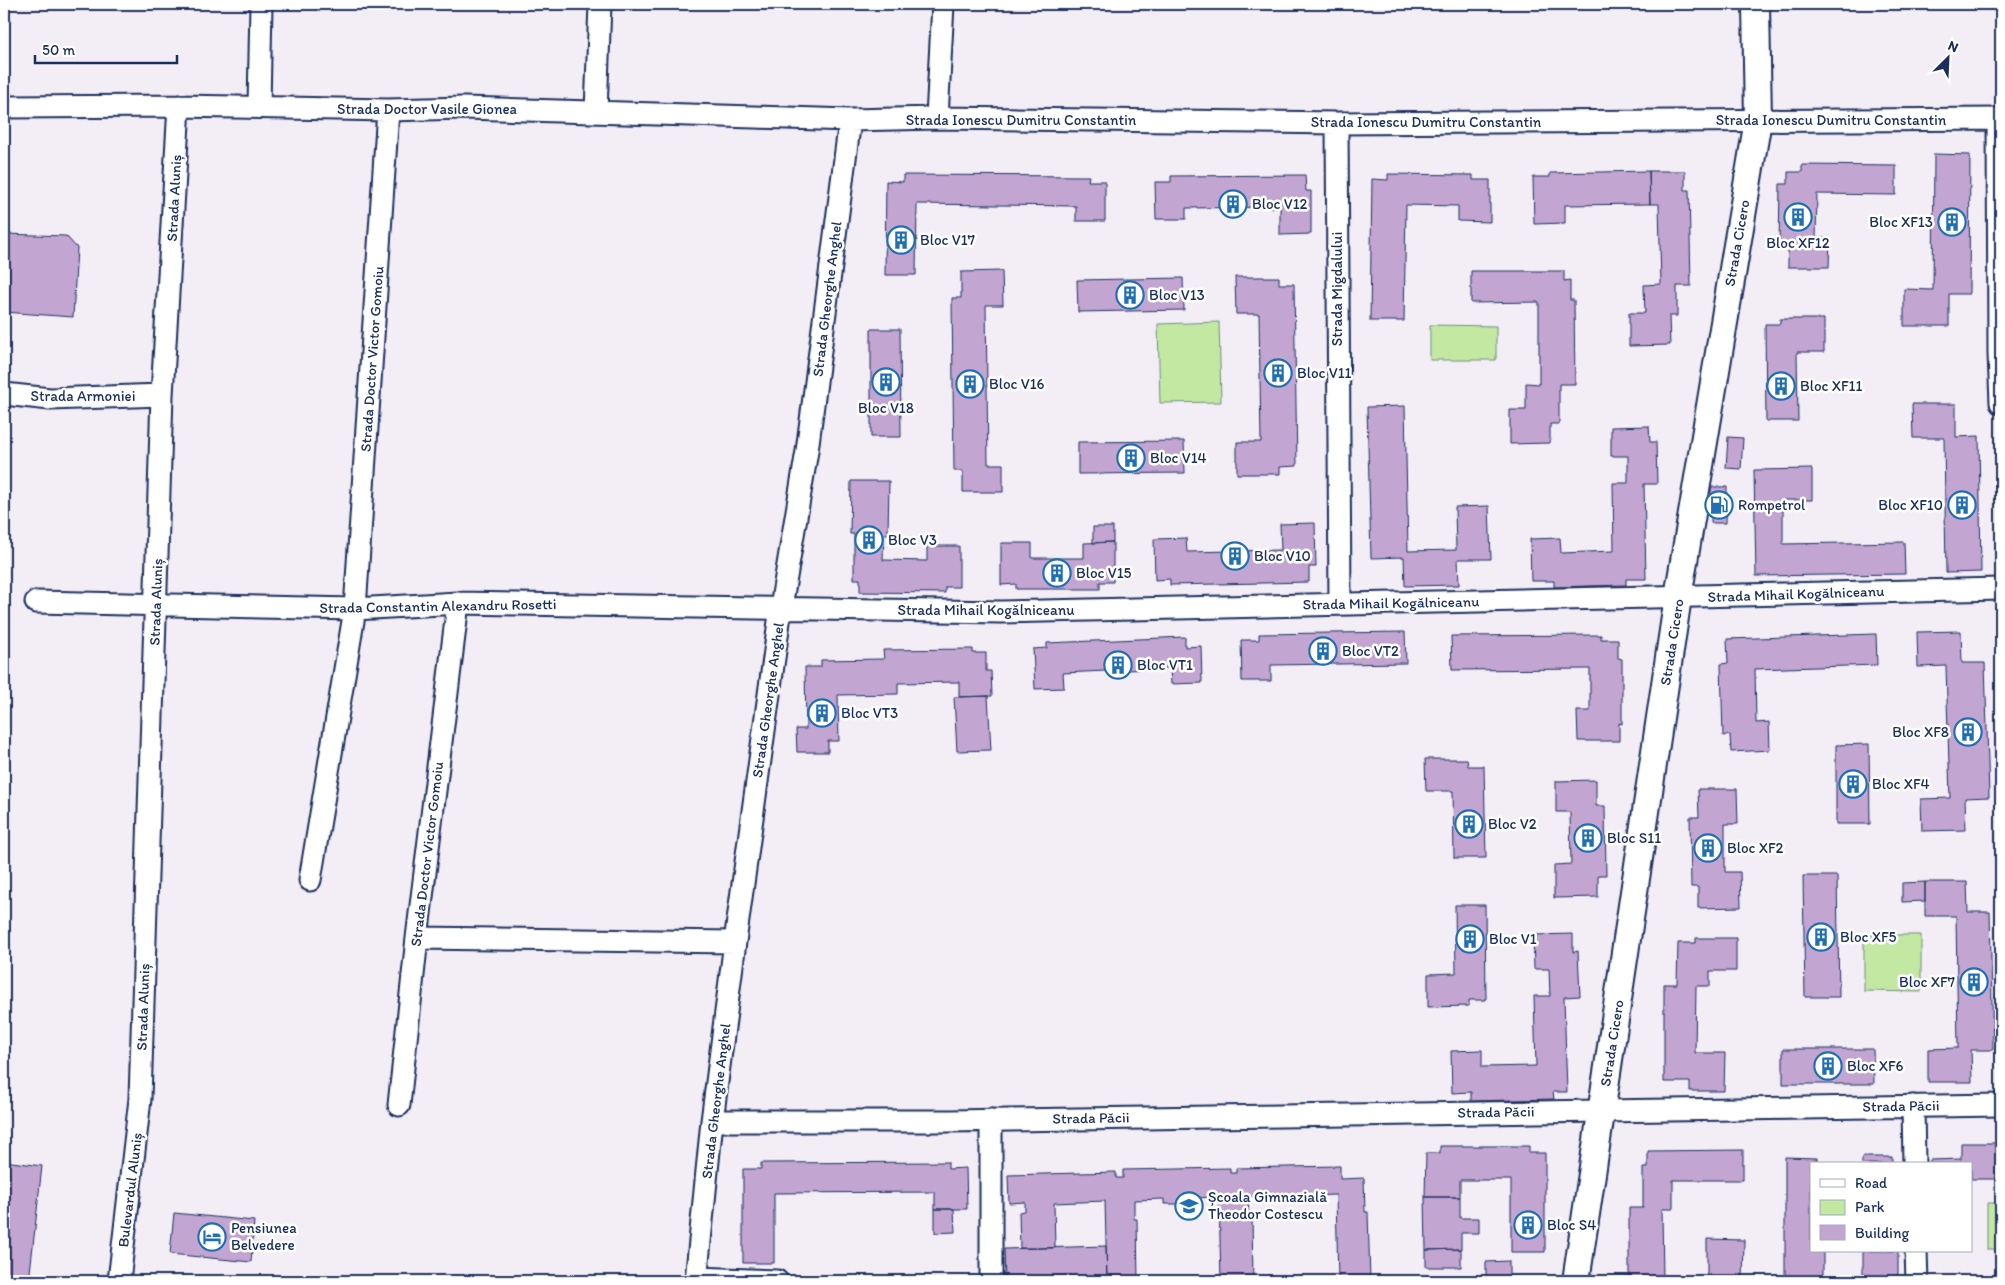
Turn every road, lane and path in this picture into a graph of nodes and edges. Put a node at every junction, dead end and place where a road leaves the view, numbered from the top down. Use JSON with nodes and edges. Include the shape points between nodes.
{"nodes":[{"id":1,"x":261,"y":4,"type":"edge"},
{"id":2,"x":600,"y":4,"type":"edge"},
{"id":3,"x":943,"y":4,"type":"edge"},
{"id":4,"x":1756,"y":4,"type":"edge"},
{"id":5,"x":179,"y":106,"type":"junction"},
{"id":6,"x":4,"y":107,"type":"edge"},
{"id":7,"x":259,"y":108,"type":"junction"},
{"id":8,"x":388,"y":110,"type":"junction"},
{"id":9,"x":596,"y":112,"type":"junction"},
{"id":10,"x":938,"y":118,"type":"junction"},
{"id":11,"x":1999,"y":119,"type":"edge"},
{"id":12,"x":850,"y":120,"type":"junction"},
{"id":13,"x":1758,"y":120,"type":"junction"},
{"id":14,"x":1337,"y":123,"type":"junction"},
{"id":15,"x":2000,"y":369,"type":"edge"},
{"id":16,"x":4,"y":394,"type":"edge"},
{"id":17,"x":162,"y":395,"type":"junction"},
{"id":18,"x":2001,"y":403,"type":"edge"},
{"id":19,"x":2001,"y":589,"type":"edge"},
{"id":20,"x":1678,"y":597,"type":"junction"},
{"id":21,"x":36,"y":602,"type":"dead end"},
{"id":22,"x":156,"y":603,"type":"junction"},
{"id":23,"x":458,"y":603,"type":"junction"},
{"id":24,"x":1340,"y":604,"type":"junction"},
{"id":25,"x":780,"y":608,"type":"junction"},
{"id":26,"x":355,"y":609,"type":"junction"},
{"id":27,"x":310,"y":880,"type":"dead end"},
{"id":28,"x":417,"y":938,"type":"junction"},
{"id":29,"x":735,"y":942,"type":"junction"},
{"id":30,"x":140,"y":1099,"type":"joint"},
{"id":31,"x":399,"y":1105,"type":"dead end"},
{"id":32,"x":2001,"y":1105,"type":"edge"},
{"id":33,"x":1913,"y":1106,"type":"junction"},
{"id":34,"x":1601,"y":1111,"type":"junction"},
{"id":35,"x":991,"y":1120,"type":"junction"},
{"id":36,"x":712,"y":1121,"type":"junction"},
{"id":37,"x":1914,"y":1162,"type":"edge"},
{"id":38,"x":1916,"y":1252,"type":"edge"},
{"id":39,"x":696,"y":1280,"type":"edge"},
{"id":40,"x":119,"y":1281,"type":"edge"},
{"id":41,"x":777,"y":1281,"type":"edge"},
{"id":42,"x":991,"y":1281,"type":"edge"},
{"id":43,"x":1576,"y":1281,"type":"edge"},
{"id":44,"x":1916,"y":1281,"type":"edge"}],
"edges":[{"from":1,"to":7,"type":"street"},
{"from":2,"to":9,"type":"street"},
{"from":3,"to":10,"type":"street"},
{"from":4,"to":13,"type":"main road","name":"Strada Cicero"},
{"from":5,"to":6,"type":"street","name":"Strada Doctor Vasile Gionea"},
{"from":5,"to":7,"type":"street","name":"Strada Doctor Vasile Gionea"},
{"from":5,"to":17,"type":"street","name":"Strada Aluniș"},
{"from":7,"to":8,"type":"street","name":"Strada Doctor Vasile Gionea"},
{"from":8,"to":9,"type":"street","name":"Strada Doctor Vasile Gionea","via":[[464,108]]},
{"from":8,"to":26,"type":"street","name":"Strada Doctor Victor Gomoiu"},
{"from":9,"to":12,"type":"street","name":"Strada Doctor Vasile Gionea"},
{"from":10,"to":12,"type":"street","name":"Strada Ionescu Dumitru Constantin"},
{"from":10,"to":14,"type":"street","name":"Strada Ionescu Dumitru Constantin"},
{"from":11,"to":13,"type":"street","name":"Strada Ionescu Dumitru Constantin"},
{"from":11,"to":15,"type":"street"},
{"from":12,"to":25,"type":"street","name":"Strada Gheorghe Anghel","via":[[807,452]]},
{"from":13,"to":14,"type":"street","name":"Strada Ionescu Dumitru Constantin"},
{"from":13,"to":20,"type":"main road","name":"Strada Cicero"},
{"from":14,"to":24,"type":"street","name":"Strada Migdalului"},
{"from":15,"to":18,"type":"street"},
{"from":16,"to":17,"type":"street","name":"Strada Armoniei","via":[[50,399]]},
{"from":17,"to":22,"type":"street","name":"Strada Aluniș"},
{"from":19,"to":20,"type":"street","name":"Strada Mihail Kogălniceanu"},
{"from":20,"to":24,"type":"street","name":"Strada Mihail Kogălniceanu"},
{"from":20,"to":34,"type":"main road","name":"Strada Cicero"},
{"from":21,"to":22,"type":"street","name":"Strada Constantin Alexandru Rosetti"},
{"from":22,"to":26,"type":"street","name":"Strada Constantin Alexandru Rosetti"},
{"from":22,"to":30,"type":"street","name":"Strada Aluniș"},
{"from":23,"to":25,"type":"street","name":"Strada Constantin Alexandru Rosetti"},
{"from":23,"to":26,"type":"street","name":"Strada Constantin Alexandru Rosetti"},
{"from":23,"to":28,"type":"street","name":"Strada Doctor Victor Gomoiu"},
{"from":24,"to":25,"type":"street","name":"Strada Mihail Kogălniceanu","via":[[1001,612]]},
{"from":25,"to":29,"type":"street","name":"Strada Gheorghe Anghel"},
{"from":26,"to":27,"type":"street","name":"Strada Doctor Victor Gomoiu"},
{"from":28,"to":29,"type":"street"},
{"from":28,"to":31,"type":"street","name":"Strada Doctor Victor Gomoiu"},
{"from":29,"to":36,"type":"street","name":"Strada Gheorghe Anghel"},
{"from":30,"to":40,"type":"street","name":"Bulevardul Aluniș"},
{"from":32,"to":33,"type":"street","name":"Strada Păcii"},
{"from":33,"to":34,"type":"street","name":"Strada Păcii"},
{"from":33,"to":37,"type":"street"},
{"from":34,"to":35,"type":"street","name":"Strada Păcii"},
{"from":34,"to":43,"type":"main road","name":"Strada Cicero"},
{"from":35,"to":36,"type":"street","name":"Strada Păcii"},
{"from":35,"to":42,"type":"street"},
{"from":36,"to":39,"type":"street","name":"Strada Gheorghe Anghel"},
{"from":38,"to":44,"type":"street"},
{"from":39,"to":41,"type":"street"}]}
